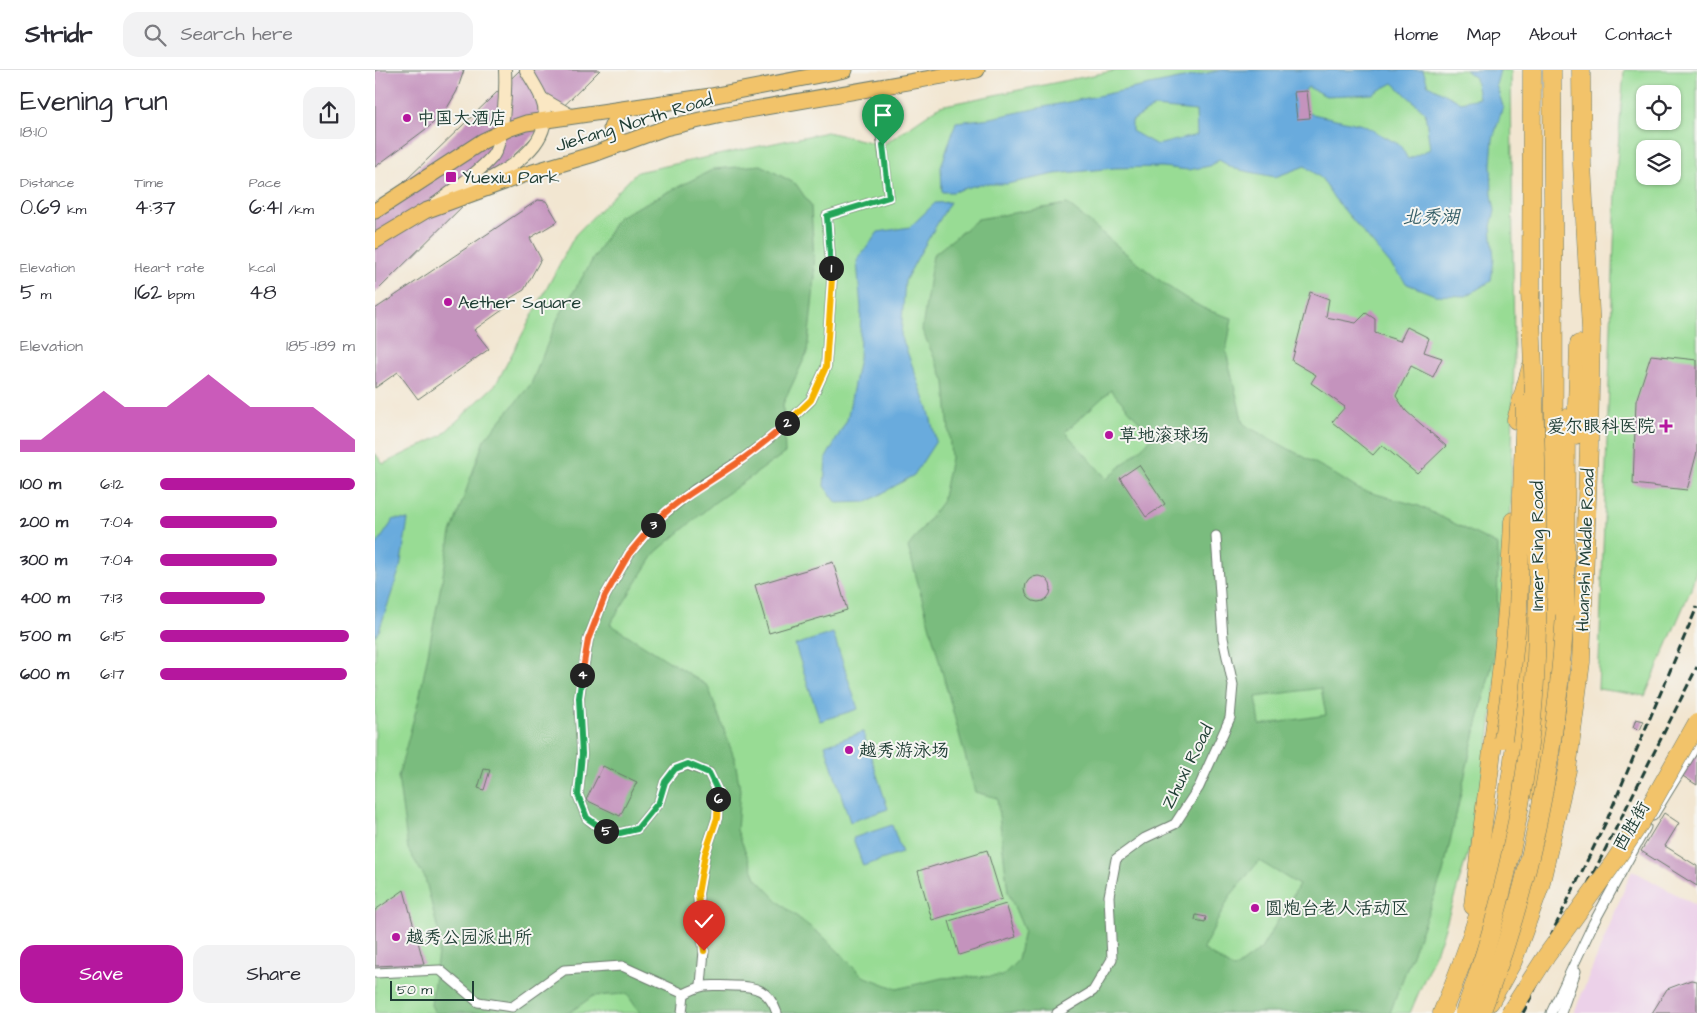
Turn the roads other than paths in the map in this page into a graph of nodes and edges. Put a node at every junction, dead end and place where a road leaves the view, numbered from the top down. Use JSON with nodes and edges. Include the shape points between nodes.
{"nodes":[{"id":1,"x":505,"y":70,"type":"edge"},
{"id":2,"x":526,"y":70,"type":"edge"},
{"id":3,"x":845,"y":70,"type":"edge"},
{"id":4,"x":977,"y":70,"type":"edge"},
{"id":5,"x":1531,"y":70,"type":"edge"},
{"id":6,"x":1552,"y":70,"type":"edge"},
{"id":7,"x":1564,"y":70,"type":"edge"},
{"id":8,"x":1581,"y":70,"type":"edge"},
{"id":9,"x":875,"y":87,"type":"junction"},
{"id":10,"x":541,"y":98,"type":"junction"},
{"id":11,"x":623,"y":110,"type":"junction"},
{"id":12,"x":572,"y":116,"type":"junction"},
{"id":13,"x":544,"y":120,"type":"junction"},
{"id":14,"x":500,"y":132,"type":"junction"},
{"id":15,"x":483,"y":141,"type":"junction"},
{"id":16,"x":623,"y":142,"type":"junction"},
{"id":17,"x":493,"y":156,"type":"junction"},
{"id":18,"x":1582,"y":164,"type":"junction"},
{"id":19,"x":1559,"y":199,"type":"junction"},
{"id":20,"x":425,"y":211,"type":"junction"},
{"id":21,"x":375,"y":212,"type":"edge"},
{"id":22,"x":375,"y":241,"type":"edge"},
{"id":23,"x":1530,"y":292,"type":"junction"},
{"id":24,"x":1215,"y":536,"type":"dead end"},
{"id":25,"x":1565,"y":615,"type":"junction"},
{"id":26,"x":1697,"y":723,"type":"edge"},
{"id":27,"x":1697,"y":744,"type":"edge"},
{"id":28,"x":1593,"y":924,"type":"junction"},
{"id":29,"x":1465,"y":953,"type":"junction"},
{"id":30,"x":1513,"y":961,"type":"junction"},
{"id":31,"x":375,"y":973,"type":"edge"},
{"id":32,"x":701,"y":985,"type":"junction"},
{"id":33,"x":684,"y":994,"type":"junction"},
{"id":34,"x":682,"y":1013,"type":"edge"},
{"id":35,"x":777,"y":1013,"type":"edge"},
{"id":36,"x":1057,"y":1013,"type":"edge"},
{"id":37,"x":1442,"y":1013,"type":"edge"},
{"id":38,"x":1464,"y":1013,"type":"edge"},
{"id":39,"x":1468,"y":1013,"type":"edge"},
{"id":40,"x":1482,"y":1013,"type":"edge"},
{"id":41,"x":1489,"y":1013,"type":"edge"},
{"id":42,"x":1510,"y":1013,"type":"edge"},
{"id":43,"x":1551,"y":1013,"type":"edge"},
{"id":44,"x":1561,"y":1013,"type":"edge"}],
"edges":[{"from":1,"to":14,"type":"main road"},
{"from":2,"to":10,"type":"main road"},
{"from":3,"to":11,"type":"main road","name":"Jiefang North Road"},
{"from":4,"to":9,"type":"main road","name":"Jiefang North Road"},
{"from":5,"to":23,"type":"highway","name":"Inner Ring Road"},
{"from":5,"to":29,"type":"highway","via":[[1531,367],[1516,419],[1510,572],[1501,686]]},
{"from":6,"to":19,"type":"highway"},
{"from":7,"to":19,"type":"highway","name":"Inner Ring Road"},
{"from":8,"to":18,"type":"highway","name":"Huanshi Middle Road"},
{"from":9,"to":16,"type":"main road","name":"Jiefang North Road","via":[[726,114]]},
{"from":9,"to":32,"type":"street","via":[[889,197],[827,216],[832,278],[826,367],[811,400],[749,454],[694,490],[659,518],[629,554],[605,596],[588,640],[579,698],[582,754],[578,795],[587,818],[603,831],[620,833],[637,829],[659,802],[665,782],[675,769],[688,764],[709,773],[719,794],[717,818],[705,854],[698,894],[704,951]]},
{"from":10,"to":12,"type":"main road"},
{"from":10,"to":13,"type":"main road"},
{"from":11,"to":12,"type":"main road","name":"Jiefang North Road"},
{"from":11,"to":16,"type":"main road","via":[[611,128],[616,139]]},
{"from":12,"to":13,"type":"main road","name":"Jiefang North Road"},
{"from":13,"to":14,"type":"main road","name":"Jiefang North Road"},
{"from":13,"to":20,"type":"main road","via":[[541,135],[525,156]]},
{"from":14,"to":15,"type":"main road","name":"Jiefang North Road"},
{"from":14,"to":17,"type":"main road"},
{"from":15,"to":17,"type":"main road","via":[[489,145]]},
{"from":15,"to":21,"type":"main road","name":"Jiefang North Road"},
{"from":16,"to":20,"type":"main road","name":"Jiefang North Road"},
{"from":17,"to":20,"type":"main road"},
{"from":18,"to":25,"type":"highway","name":"Inner Ring Road","via":[[1574,483]]},
{"from":18,"to":30,"type":"highway","name":"Huanshi Middle Road","via":[[1591,338],[1581,662],[1572,740],[1557,813],[1540,886]]},
{"from":19,"to":25,"type":"highway","name":"Inner Ring Road","via":[[1567,480]]},
{"from":19,"to":39,"type":"highway","via":[[1553,592],[1545,721],[1534,803],[1518,879],[1500,937]]},
{"from":20,"to":22,"type":"main road","name":"Jiefang North Road"},
{"from":23,"to":29,"type":"highway","bridge":true,"via":[[1518,612],[1503,739],[1477,907]]},
{"from":23,"to":38,"type":"highway","name":"Inner Ring Road","bridge":true,"via":[[1538,474],[1537,618],[1532,719],[1506,876],[1486,950]]},
{"from":24,"to":36,"type":"street","name":"Zhuxi Road","via":[[1223,638],[1233,685],[1230,718],[1199,786],[1175,824],[1145,838],[1116,859],[1109,896],[1112,959],[1093,991]]},
{"from":25,"to":40,"type":"highway","name":"Inner Ring Road","bridge":true,"via":[[1554,737],[1537,833],[1528,873]]},
{"from":26,"to":42,"type":"highway","bridge":true,"via":[[1644,817]]},
{"from":27,"to":28,"type":"street","name":"西胜街"},
{"from":28,"to":43,"type":"street","name":"西胜街"},
{"from":28,"to":44,"type":"street","name":"西胜街"},
{"from":29,"to":37,"type":"highway"},
{"from":30,"to":40,"type":"highway","name":"Huanshi Middle Road"},
{"from":30,"to":41,"type":"highway"},
{"from":31,"to":33,"type":"street","via":[[440,970],[478,1002],[512,1007],[565,970],[622,966]]},
{"from":32,"to":33,"type":"street"},
{"from":32,"to":35,"type":"street","via":[[758,989],[773,1002]]},
{"from":33,"to":34,"type":"street"}]}
